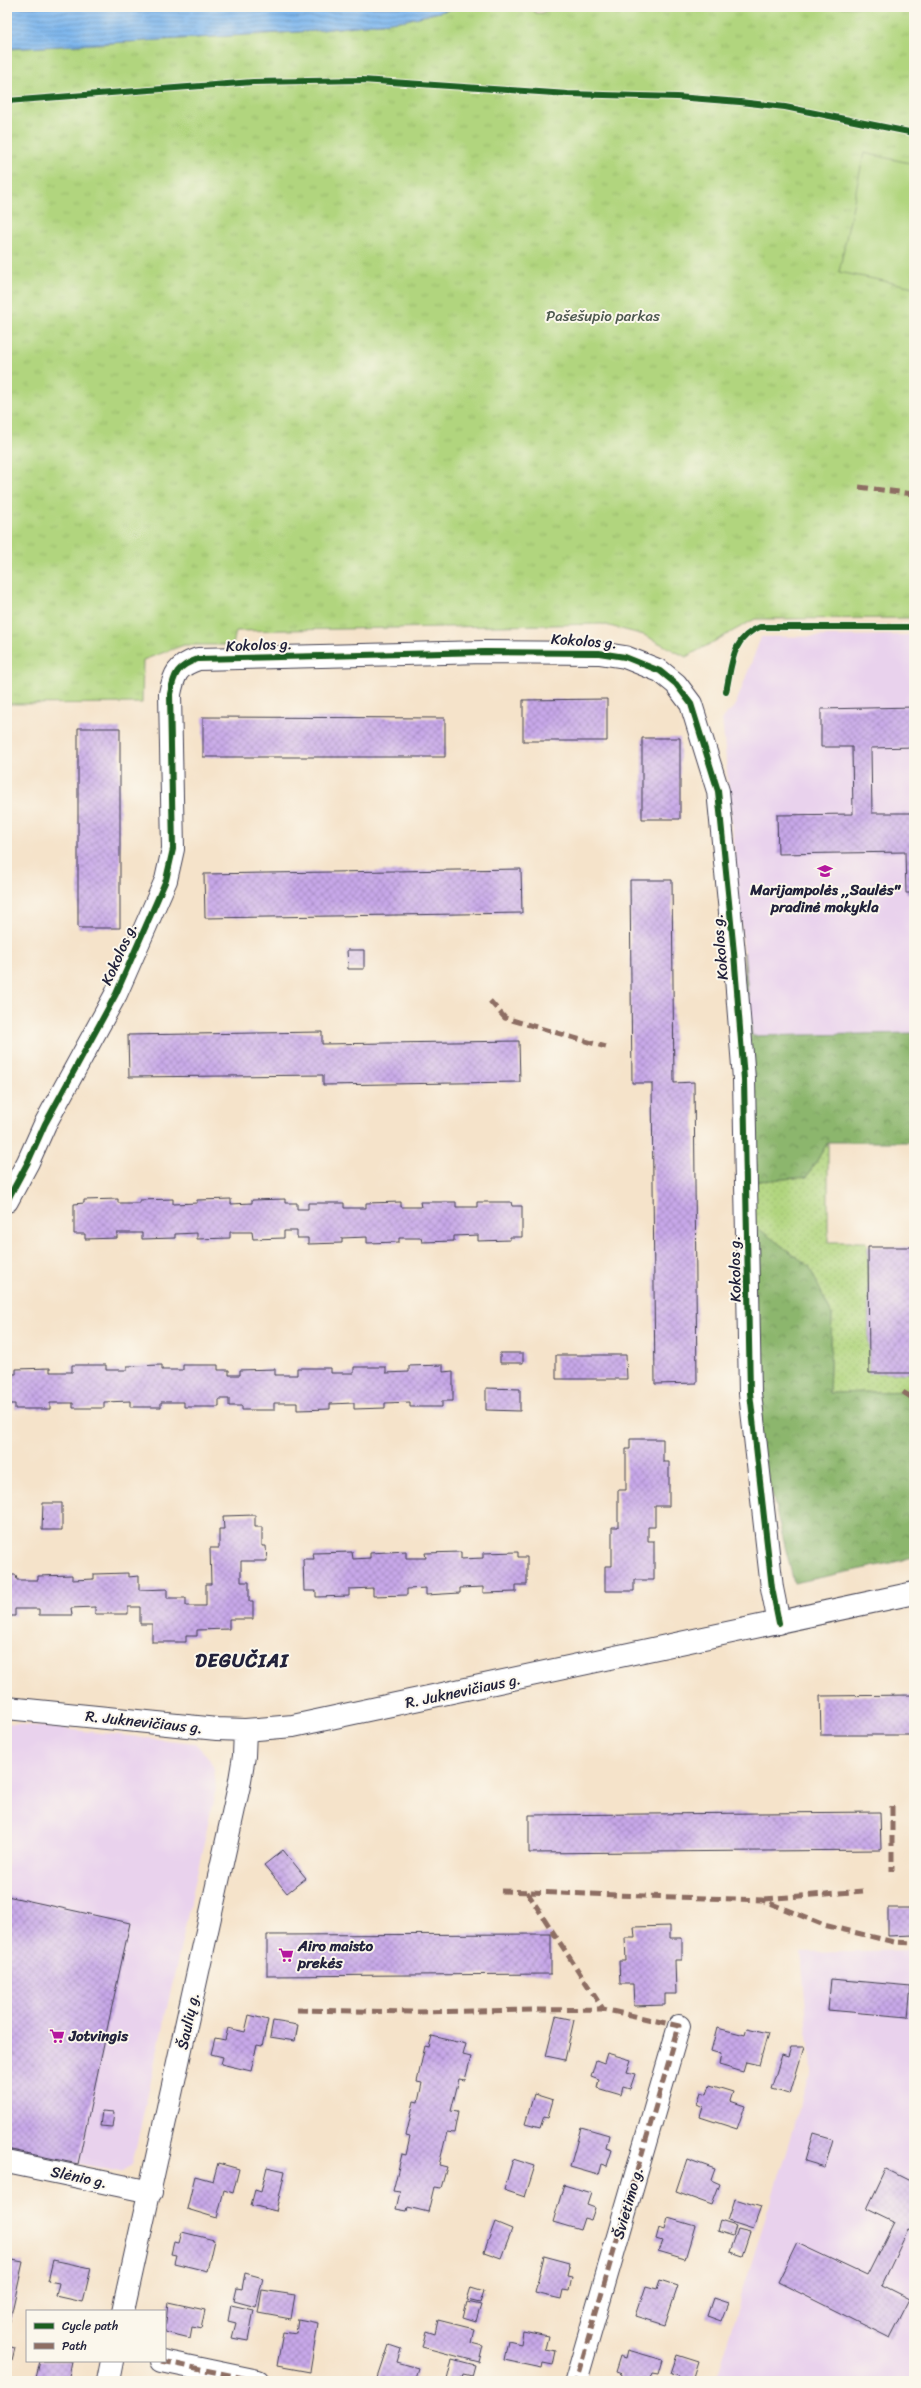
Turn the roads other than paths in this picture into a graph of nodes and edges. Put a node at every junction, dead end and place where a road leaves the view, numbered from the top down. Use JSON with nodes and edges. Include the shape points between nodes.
{"nodes":[{"id":1,"x":7,"y":1201,"type":"edge"},
{"id":2,"x":914,"y":1593,"type":"edge"},
{"id":3,"x":779,"y":1623,"type":"junction"},
{"id":4,"x":7,"y":1708,"type":"edge"},
{"id":5,"x":245,"y":1730,"type":"junction"},
{"id":6,"x":679,"y":2026,"type":"dead end"},
{"id":7,"x":7,"y":2162,"type":"edge"},
{"id":8,"x":151,"y":2192,"type":"junction"},
{"id":9,"x":124,"y":2310,"type":"edge"},
{"id":10,"x":112,"y":2362,"type":"edge"},
{"id":11,"x":166,"y":2362,"type":"edge"},
{"id":12,"x":108,"y":2381,"type":"edge"},
{"id":13,"x":258,"y":2381,"type":"edge"},
{"id":14,"x":576,"y":2381,"type":"edge"}],
"edges":[{"from":1,"to":3,"type":"street","name":"Kokolos g.","via":[[45,1124],[116,994],[166,880],[173,849],[170,694],[178,670],[186,663],[198,659],[532,651],[606,654],[625,657],[660,671],[676,684],[691,704],[718,791],[743,1043],[750,1393],[772,1588]]},
{"from":2,"to":3,"type":"street","name":"R. Juknevičiaus g."},
{"from":3,"to":5,"type":"street","name":"R. Juknevičiaus g.","via":[[350,1715],[292,1726]]},
{"from":4,"to":5,"type":"street","name":"R. Juknevičiaus g.","via":[[188,1727]]},
{"from":5,"to":8,"type":"street","name":"Šaulių g.","via":[[239,1786]]},
{"from":6,"to":14,"type":"street","name":"Švietimo g."},
{"from":7,"to":8,"type":"street","name":"Slėnio g."},
{"from":8,"to":9,"type":"street","name":"Šaulių g."},
{"from":10,"to":12,"type":"street"},
{"from":11,"to":13,"type":"street"}]}
